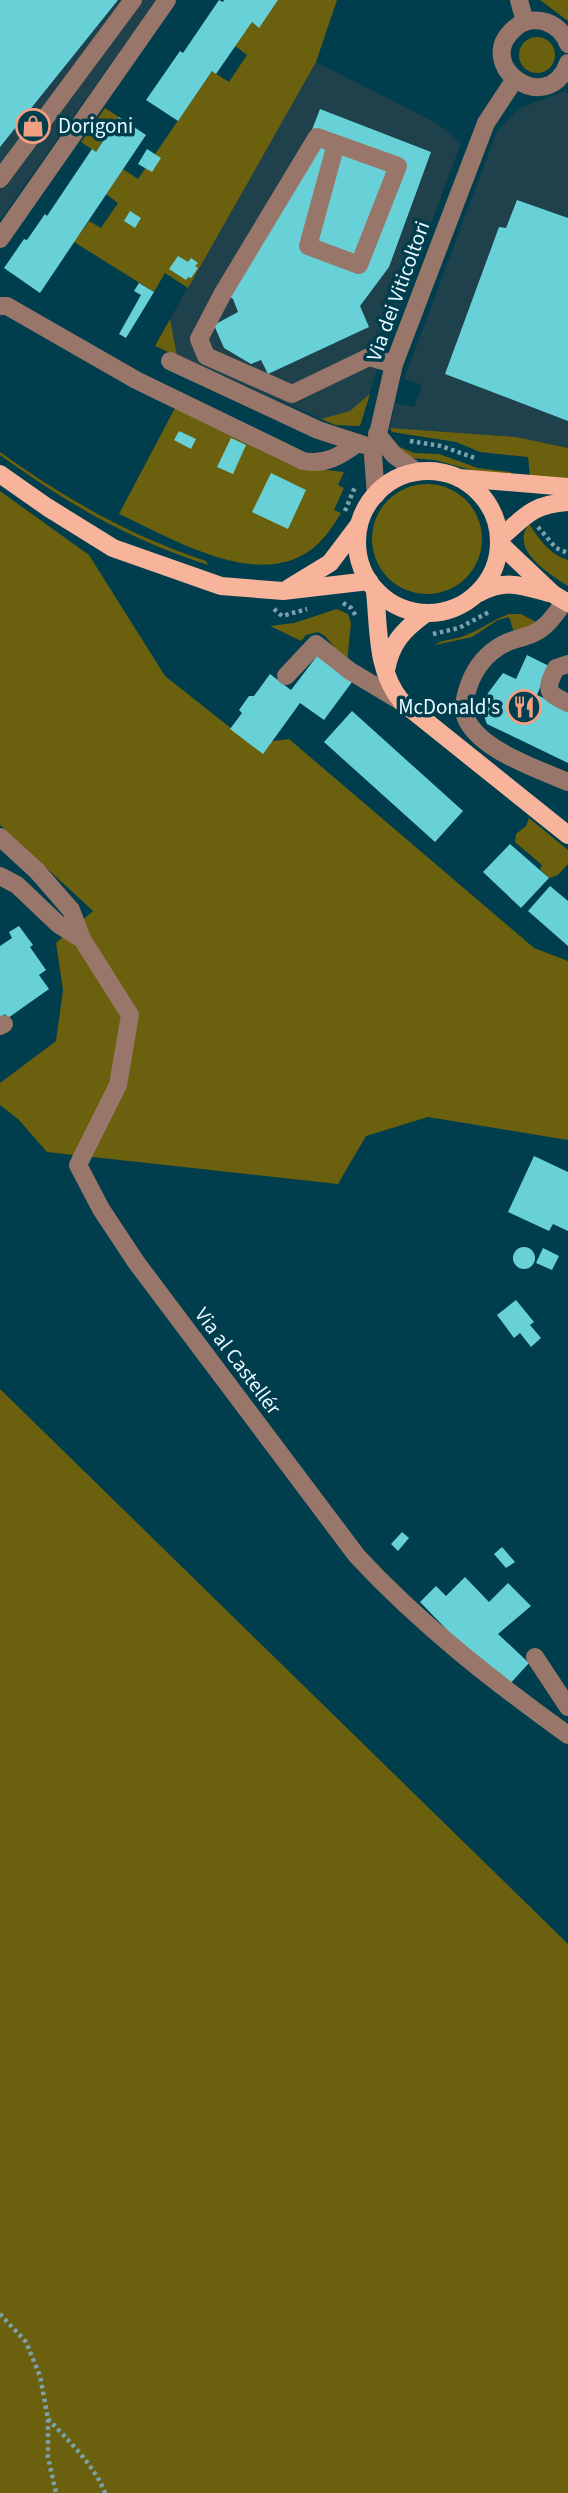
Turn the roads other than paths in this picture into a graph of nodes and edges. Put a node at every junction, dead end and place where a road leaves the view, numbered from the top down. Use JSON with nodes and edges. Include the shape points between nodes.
{"nodes":[{"id":1,"x":133,"y":0,"type":"edge"},
{"id":2,"x":167,"y":0,"type":"edge"},
{"id":3,"x":519,"y":0,"type":"edge"},
{"id":4,"x":525,"y":22,"type":"junction"},
{"id":5,"x":568,"y":44,"type":"edge"},
{"id":6,"x":568,"y":63,"type":"edge"},
{"id":7,"x":515,"y":79,"type":"junction"},
{"id":8,"x":336,"y":144,"type":"junction"},
{"id":9,"x":0,"y":179,"type":"edge"},
{"id":10,"x":0,"y":239,"type":"edge"},
{"id":11,"x":0,"y":306,"type":"edge"},
{"id":12,"x":170,"y":361,"type":"dead end"},
{"id":13,"x":394,"y":364,"type":"junction"},
{"id":14,"x":370,"y":441,"type":"junction"},
{"id":15,"x":417,"y":472,"type":"junction"},
{"id":16,"x":0,"y":474,"type":"edge"},
{"id":17,"x":459,"y":478,"type":"junction"},
{"id":18,"x":568,"y":488,"type":"edge"},
{"id":19,"x":376,"y":495,"type":"junction"},
{"id":20,"x":568,"y":502,"type":"edge"},
{"id":21,"x":361,"y":521,"type":"junction"},
{"id":22,"x":499,"y":541,"type":"junction"},
{"id":23,"x":372,"y":586,"type":"junction"},
{"id":24,"x":475,"y":595,"type":"junction"},
{"id":25,"x":279,"y":598,"type":"junction"},
{"id":26,"x":562,"y":599,"type":"edge"},
{"id":27,"x":425,"y":614,"type":"junction"},
{"id":28,"x":568,"y":664,"type":"edge"},
{"id":29,"x":286,"y":676,"type":"dead end"},
{"id":30,"x":385,"y":677,"type":"junction"},
{"id":31,"x":469,"y":682,"type":"junction"},
{"id":32,"x":402,"y":702,"type":"junction"},
{"id":33,"x":568,"y":703,"type":"edge"},
{"id":34,"x":568,"y":769,"type":"edge"},
{"id":35,"x":568,"y":782,"type":"edge"},
{"id":36,"x":568,"y":835,"type":"edge"},
{"id":37,"x":0,"y":837,"type":"edge"},
{"id":38,"x":0,"y":876,"type":"edge"},
{"id":39,"x":82,"y":939,"type":"junction"},
{"id":40,"x":535,"y":1657,"type":"dead end"},
{"id":41,"x":568,"y":1707,"type":"edge"},
{"id":42,"x":568,"y":1735,"type":"edge"}],
"edges":[{"from":1,"to":9,"type":"street"},
{"from":2,"to":10,"type":"street"},
{"from":3,"to":4,"type":"street"},
{"from":4,"to":5,"type":"street","via":[[552,24]]},
{"from":4,"to":7,"type":"street","via":[[512,30],[503,48],[506,68]]},
{"from":6,"to":7,"type":"street","via":[[565,72],[543,87]]},
{"from":7,"to":13,"type":"street","name":"Via dei Viticoltori","via":[[486,123]]},
{"from":8,"to":8,"type":"street","via":[[398,166],[359,265],[309,246]]},
{"from":8,"to":13,"type":"street","via":[[317,137],[199,339],[206,356],[292,394],[369,357]]},
{"from":11,"to":14,"type":"street","via":[[8,306],[136,380],[303,461],[337,458]]},
{"from":12,"to":14,"type":"street","via":[[318,430]]},
{"from":13,"to":14,"type":"street","name":"Via dei Viticoltori"},
{"from":14,"to":15,"type":"street"},
{"from":14,"to":19,"type":"street","name":"Via dei Viticoltori"},
{"from":15,"to":17,"type":"main road"},
{"from":15,"to":19,"type":"main road","via":[[395,480]]},
{"from":16,"to":25,"type":"main road","via":[[113,548],[221,586]]},
{"from":17,"to":18,"type":"main road"},
{"from":17,"to":22,"type":"main road","via":[[480,493],[492,512]]},
{"from":19,"to":21,"type":"main road"},
{"from":20,"to":22,"type":"main road","via":[[528,512]]},
{"from":21,"to":23,"type":"main road","via":[[357,546]]},
{"from":21,"to":25,"type":"main road","via":[[330,563]]},
{"from":22,"to":24,"type":"main road","via":[[488,580]]},
{"from":22,"to":26,"type":"main road","via":[[515,561]]},
{"from":23,"to":25,"type":"main road"},
{"from":23,"to":27,"type":"main road","via":[[386,601]]},
{"from":23,"to":30,"type":"main road"},
{"from":24,"to":26,"type":"main road","via":[[496,584],[517,584]]},
{"from":24,"to":27,"type":"main road","via":[[459,606]]},
{"from":26,"to":31,"type":"street","via":[[543,628],[490,652]]},
{"from":27,"to":30,"type":"main road","via":[[397,639]]},
{"from":28,"to":33,"type":"street","via":[[556,668],[549,687],[555,697]]},
{"from":29,"to":32,"type":"street","via":[[316,644],[349,671]]},
{"from":30,"to":32,"type":"main road"},
{"from":31,"to":34,"type":"street","via":[[479,723],[488,732]]},
{"from":31,"to":35,"type":"street","via":[[464,712],[472,729],[511,757]]},
{"from":32,"to":36,"type":"main road"},
{"from":37,"to":39,"type":"street","name":"Via al Castellér","via":[[71,909]]},
{"from":38,"to":39,"type":"street","name":"Via al Castellér"},
{"from":39,"to":42,"type":"street","name":"Via al Castellér","via":[[130,1015],[118,1085],[78,1165],[101,1209],[184,1328],[357,1556],[461,1654]]},
{"from":40,"to":41,"type":"street"}]}
